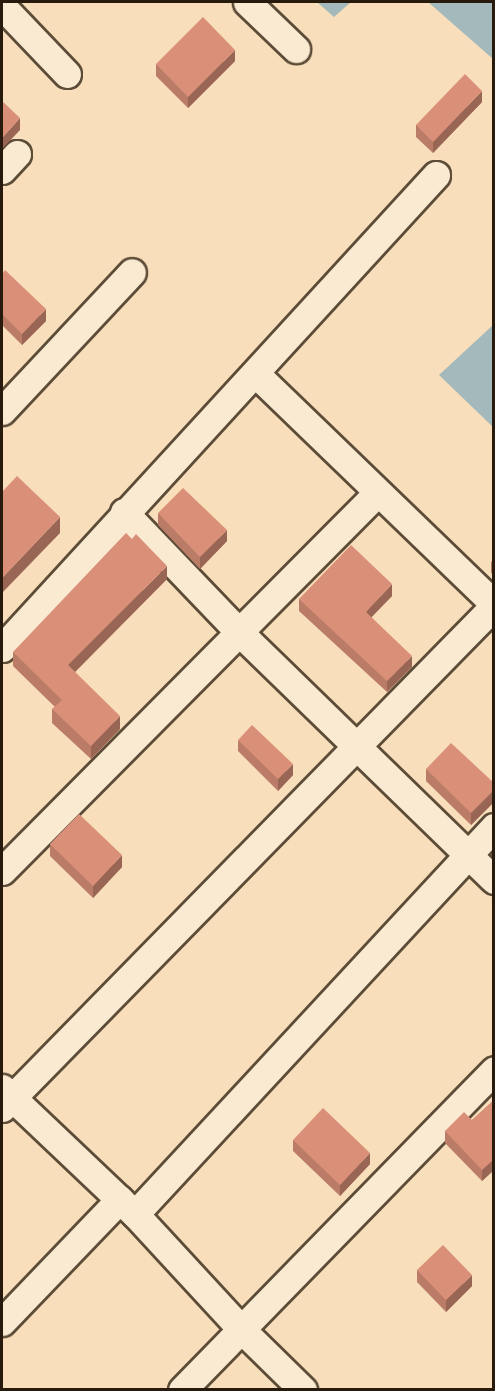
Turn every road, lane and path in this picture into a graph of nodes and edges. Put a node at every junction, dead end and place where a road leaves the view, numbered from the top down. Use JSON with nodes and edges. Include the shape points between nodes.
{"nodes":[{"id":1,"x":247,"y":2,"type":"edge"},
{"id":2,"x":2,"y":6,"type":"edge"},
{"id":3,"x":296,"y":49,"type":"dead end"},
{"id":4,"x":66,"y":74,"type":"dead end"},
{"id":5,"x":436,"y":175,"type":"dead end"},
{"id":6,"x":132,"y":273,"type":"dead end"},
{"id":7,"x":255,"y":373,"type":"junction"},
{"id":8,"x":2,"y":411,"type":"edge"},
{"id":9,"x":377,"y":493,"type":"junction"},
{"id":10,"x":124,"y":512,"type":"junction"},
{"id":11,"x":494,"y":605,"type":"edge"},
{"id":12,"x":239,"y":632,"type":"junction"},
{"id":13,"x":2,"y":647,"type":"edge"},
{"id":14,"x":356,"y":746,"type":"junction"},
{"id":15,"x":494,"y":827,"type":"edge"},
{"id":16,"x":469,"y":855,"type":"junction"},
{"id":17,"x":2,"y":871,"type":"edge"},
{"id":18,"x":494,"y":880,"type":"edge"},
{"id":19,"x":494,"y":1070,"type":"edge"},
{"id":20,"x":5,"y":1098,"type":"edge"},
{"id":21,"x":127,"y":1206,"type":"junction"},
{"id":22,"x":2,"y":1323,"type":"edge"},
{"id":23,"x":241,"y":1329,"type":"junction"},
{"id":24,"x":182,"y":1389,"type":"edge"},
{"id":25,"x":303,"y":1389,"type":"edge"}],
"edges":[{"from":1,"to":3,"type":"street"},
{"from":2,"to":4,"type":"street"},
{"from":5,"to":7,"type":"street"},
{"from":6,"to":8,"type":"street"},
{"from":7,"to":9,"type":"street"},
{"from":7,"to":10,"type":"street"},
{"from":9,"to":11,"type":"street"},
{"from":9,"to":12,"type":"street"},
{"from":10,"to":12,"type":"street"},
{"from":10,"to":13,"type":"street"},
{"from":11,"to":14,"type":"street"},
{"from":12,"to":14,"type":"street"},
{"from":12,"to":17,"type":"street"},
{"from":14,"to":16,"type":"street"},
{"from":14,"to":20,"type":"street"},
{"from":15,"to":16,"type":"street"},
{"from":16,"to":18,"type":"street"},
{"from":16,"to":21,"type":"street"},
{"from":19,"to":23,"type":"street"},
{"from":20,"to":21,"type":"street"},
{"from":21,"to":22,"type":"street"},
{"from":21,"to":23,"type":"street"},
{"from":23,"to":24,"type":"street"},
{"from":23,"to":25,"type":"street"}]}
